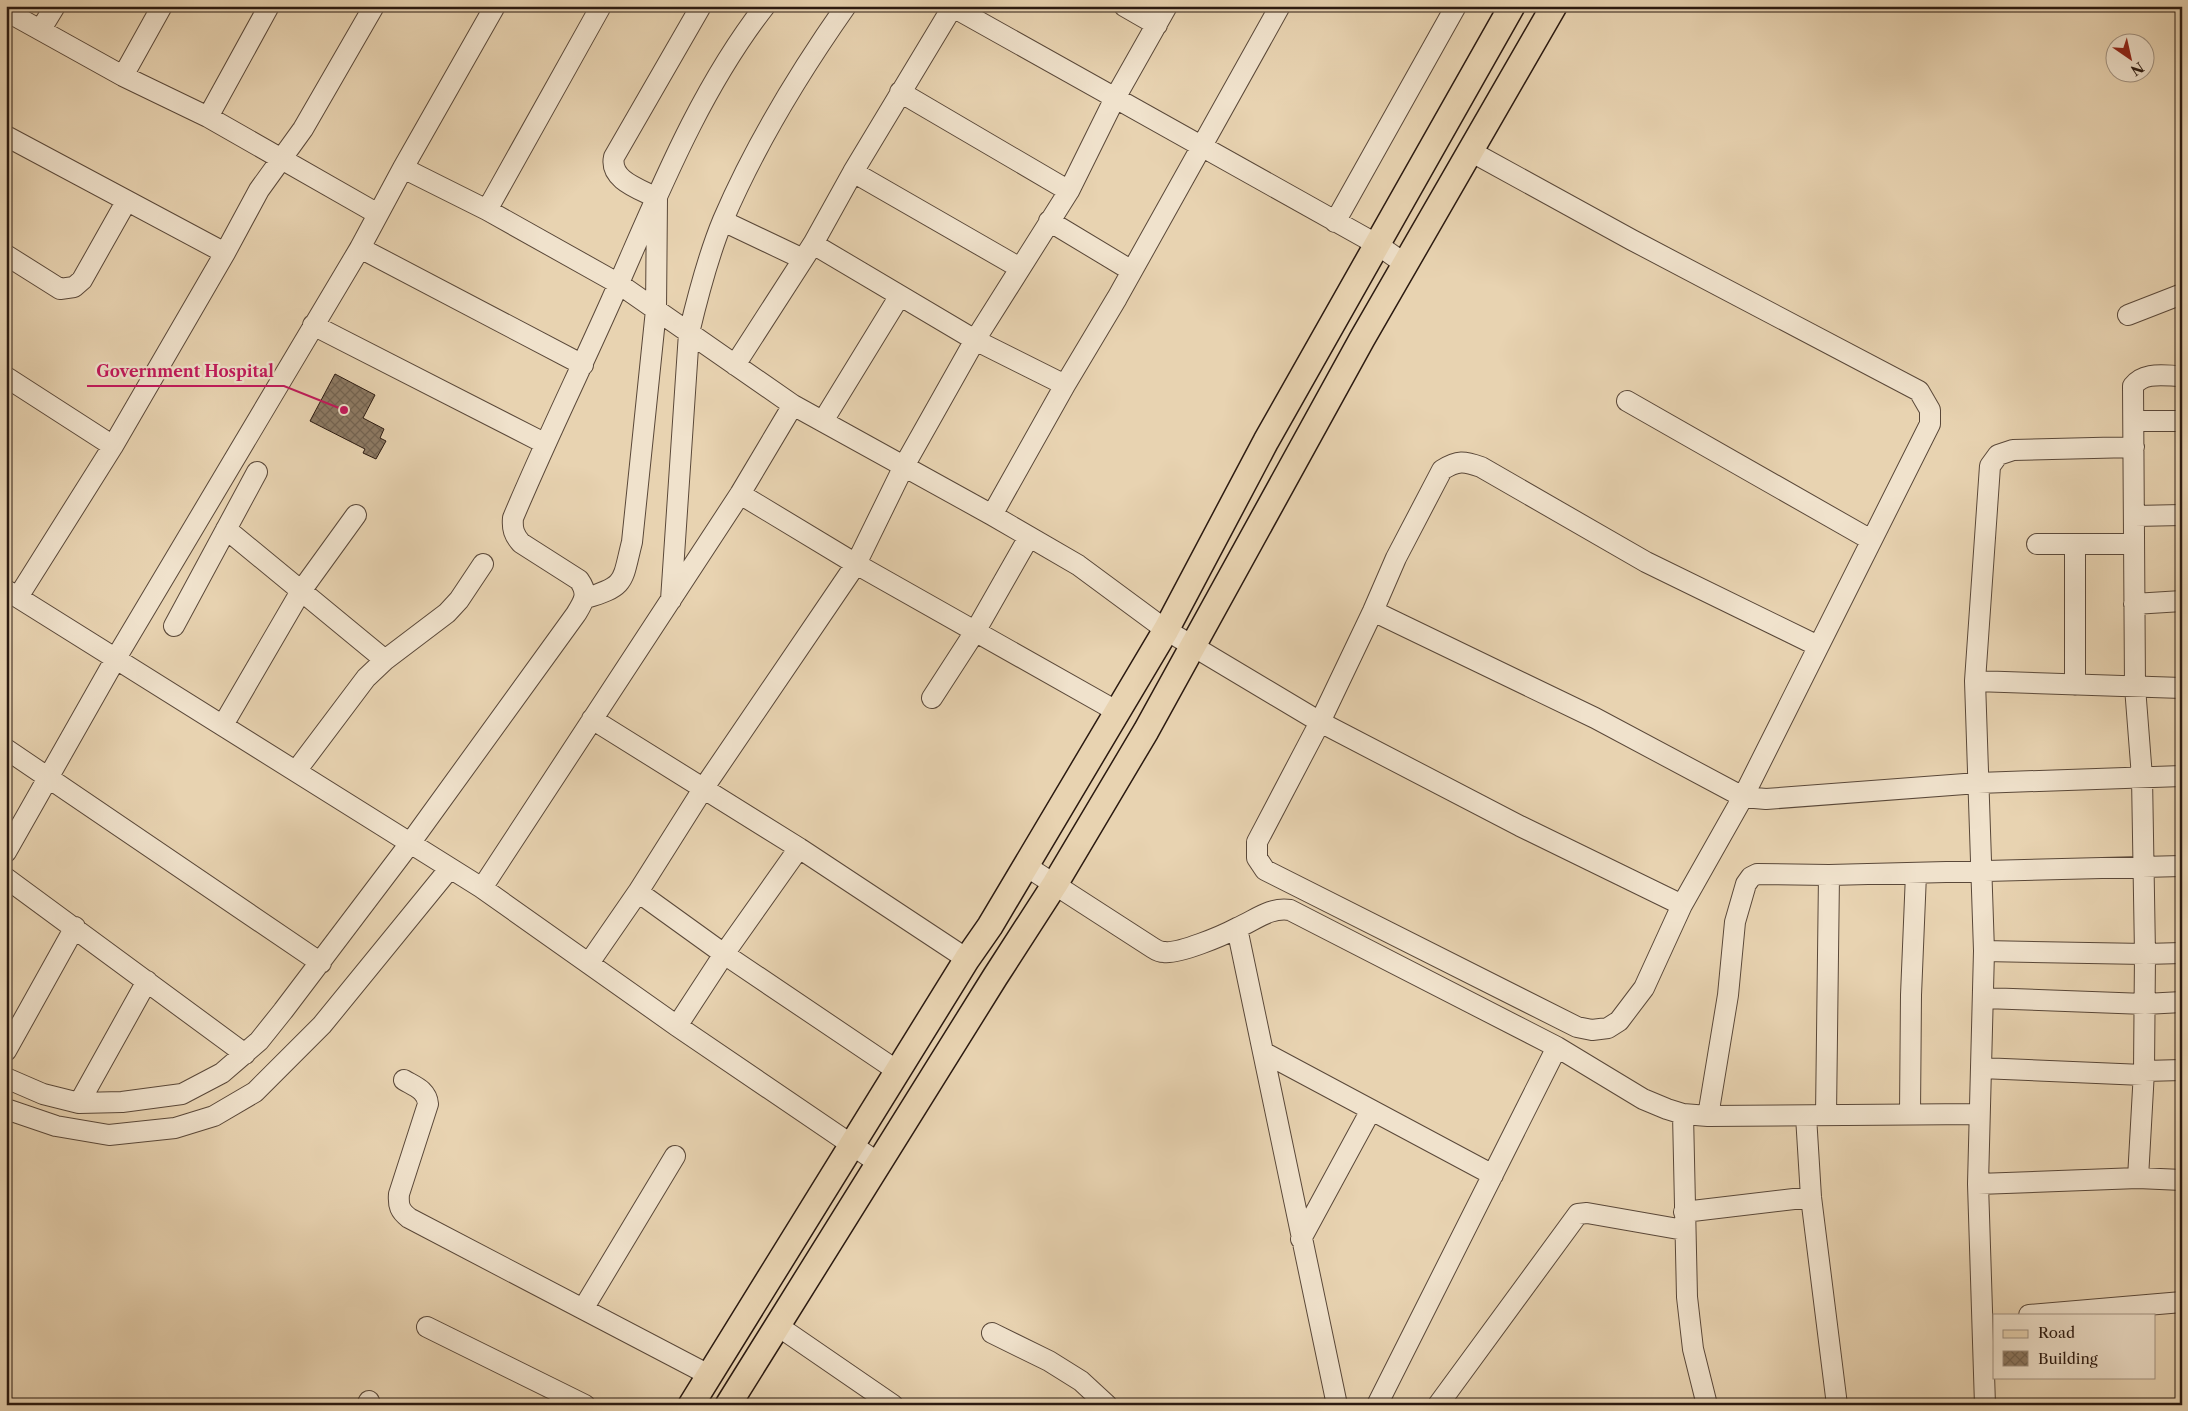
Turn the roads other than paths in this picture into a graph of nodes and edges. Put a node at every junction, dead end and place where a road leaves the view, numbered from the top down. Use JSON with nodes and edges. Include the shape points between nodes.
{"nodes":[{"id":1,"x":55,"y":6,"type":"edge"},
{"id":2,"x":162,"y":6,"type":"edge"},
{"id":3,"x":269,"y":6,"type":"edge"},
{"id":4,"x":374,"y":6,"type":"edge"},
{"id":5,"x":496,"y":6,"type":"edge"},
{"id":6,"x":601,"y":6,"type":"edge"},
{"id":7,"x":701,"y":6,"type":"edge"},
{"id":8,"x":765,"y":6,"type":"edge"},
{"id":9,"x":846,"y":6,"type":"edge"},
{"id":10,"x":952,"y":6,"type":"edge"},
{"id":11,"x":1124,"y":6,"type":"edge"},
{"id":12,"x":1167,"y":6,"type":"edge"},
{"id":13,"x":1280,"y":6,"type":"edge"},
{"id":14,"x":1456,"y":6,"type":"edge"},
{"id":15,"x":1512,"y":6,"type":"edge"},
{"id":16,"x":1554,"y":6,"type":"edge"},
{"id":17,"x":6,"y":10,"type":"edge"},
{"id":18,"x":1157,"y":25,"type":"junction"},
{"id":19,"x":41,"y":29,"type":"junction"},
{"id":20,"x":122,"y":76,"type":"junction"},
{"id":21,"x":900,"y":92,"type":"junction"},
{"id":22,"x":1115,"y":98,"type":"junction"},
{"id":23,"x":208,"y":117,"type":"junction"},
{"id":24,"x":6,"y":136,"type":"edge"},
{"id":25,"x":1201,"y":148,"type":"junction"},
{"id":26,"x":1470,"y":151,"type":"junction"},
{"id":27,"x":281,"y":158,"type":"junction"},
{"id":28,"x":403,"y":168,"type":"junction"},
{"id":29,"x":852,"y":172,"type":"junction"},
{"id":30,"x":1069,"y":191,"type":"junction"},
{"id":31,"x":657,"y":198,"type":"junction"},
{"id":32,"x":126,"y":202,"type":"junction"},
{"id":33,"x":487,"y":210,"type":"junction"},
{"id":34,"x":378,"y":214,"type":"junction"},
{"id":35,"x":722,"y":220,"type":"junction"},
{"id":36,"x":1050,"y":222,"type":"junction"},
{"id":37,"x":1335,"y":222,"type":"junction"},
{"id":38,"x":1378,"y":246,"type":"junction"},
{"id":39,"x":360,"y":248,"type":"junction"},
{"id":40,"x":808,"y":252,"type":"junction"},
{"id":41,"x":225,"y":254,"type":"junction"},
{"id":42,"x":6,"y":255,"type":"edge"},
{"id":43,"x":1405,"y":264,"type":"junction"},
{"id":44,"x":1020,"y":268,"type":"junction"},
{"id":45,"x":1132,"y":270,"type":"junction"},
{"id":46,"x":619,"y":284,"type":"junction"},
{"id":47,"x":2182,"y":294,"type":"edge"},
{"id":48,"x":899,"y":297,"type":"junction"},
{"id":49,"x":2128,"y":316,"type":"dead end"},
{"id":50,"x":673,"y":322,"type":"junction"},
{"id":51,"x":313,"y":325,"type":"junction"},
{"id":52,"x":975,"y":340,"type":"junction"},
{"id":53,"x":583,"y":365,"type":"junction"},
{"id":54,"x":735,"y":365,"type":"junction"},
{"id":55,"x":2182,"y":376,"type":"edge"},
{"id":56,"x":6,"y":377,"type":"edge"},
{"id":57,"x":1065,"y":385,"type":"junction"},
{"id":58,"x":1627,"y":401,"type":"dead end"},
{"id":59,"x":793,"y":405,"type":"junction"},
{"id":60,"x":823,"y":421,"type":"junction"},
{"id":61,"x":2134,"y":421,"type":"junction"},
{"id":62,"x":2182,"y":421,"type":"edge"},
{"id":63,"x":544,"y":443,"type":"junction"},
{"id":64,"x":113,"y":446,"type":"junction"},
{"id":65,"x":2134,"y":447,"type":"junction"},
{"id":66,"x":904,"y":466,"type":"junction"},
{"id":67,"x":257,"y":472,"type":"dead end"},
{"id":68,"x":740,"y":494,"type":"junction"},
{"id":69,"x":992,"y":514,"type":"junction"},
{"id":70,"x":356,"y":515,"type":"dead end"},
{"id":71,"x":2182,"y":515,"type":"edge"},
{"id":72,"x":2135,"y":516,"type":"junction"},
{"id":73,"x":226,"y":529,"type":"junction"},
{"id":74,"x":1029,"y":538,"type":"junction"},
{"id":75,"x":1872,"y":540,"type":"junction"},
{"id":76,"x":2037,"y":544,"type":"dead end"},
{"id":77,"x":2075,"y":544,"type":"junction"},
{"id":78,"x":2134,"y":544,"type":"junction"},
{"id":79,"x":483,"y":564,"type":"dead end"},
{"id":80,"x":856,"y":564,"type":"junction"},
{"id":81,"x":301,"y":591,"type":"junction"},
{"id":82,"x":12,"y":593,"type":"edge"},
{"id":83,"x":586,"y":598,"type":"junction"},
{"id":84,"x":671,"y":600,"type":"junction"},
{"id":85,"x":2182,"y":601,"type":"edge"},
{"id":86,"x":2134,"y":604,"type":"junction"},
{"id":87,"x":1373,"y":611,"type":"junction"},
{"id":88,"x":174,"y":626,"type":"dead end"},
{"id":89,"x":976,"y":630,"type":"junction"},
{"id":90,"x":1166,"y":630,"type":"junction"},
{"id":91,"x":1818,"y":646,"type":"junction"},
{"id":92,"x":1194,"y":647,"type":"junction"},
{"id":93,"x":116,"y":658,"type":"junction"},
{"id":94,"x":385,"y":660,"type":"junction"},
{"id":95,"x":1975,"y":681,"type":"junction"},
{"id":96,"x":2074,"y":685,"type":"junction"},
{"id":97,"x":2135,"y":687,"type":"junction"},
{"id":98,"x":2182,"y":688,"type":"edge"},
{"id":99,"x":932,"y":698,"type":"dead end"},
{"id":100,"x":1118,"y":712,"type":"junction"},
{"id":101,"x":592,"y":719,"type":"junction"},
{"id":102,"x":1320,"y":722,"type":"junction"},
{"id":103,"x":223,"y":725,"type":"junction"},
{"id":104,"x":6,"y":749,"type":"edge"},
{"id":105,"x":296,"y":770,"type":"junction"},
{"id":106,"x":49,"y":776,"type":"junction"},
{"id":107,"x":2182,"y":776,"type":"edge"},
{"id":108,"x":2142,"y":777,"type":"junction"},
{"id":109,"x":1978,"y":782,"type":"junction"},
{"id":110,"x":703,"y":789,"type":"junction"},
{"id":111,"x":1743,"y":797,"type":"junction"},
{"id":112,"x":799,"y":848,"type":"junction"},
{"id":113,"x":6,"y":852,"type":"edge"},
{"id":114,"x":430,"y":855,"type":"junction"},
{"id":115,"x":1026,"y":866,"type":"junction"},
{"id":116,"x":2182,"y":866,"type":"edge"},
{"id":117,"x":2142,"y":867,"type":"junction"},
{"id":118,"x":1982,"y":870,"type":"junction"},
{"id":119,"x":1916,"y":874,"type":"junction"},
{"id":120,"x":1828,"y":875,"type":"junction"},
{"id":121,"x":6,"y":878,"type":"edge"},
{"id":122,"x":1055,"y":884,"type":"junction"},
{"id":123,"x":482,"y":888,"type":"junction"},
{"id":124,"x":638,"y":892,"type":"junction"},
{"id":125,"x":1682,"y":905,"type":"junction"},
{"id":126,"x":75,"y":927,"type":"junction"},
{"id":127,"x":1237,"y":928,"type":"junction"},
{"id":128,"x":1984,"y":950,"type":"junction"},
{"id":129,"x":2182,"y":953,"type":"edge"},
{"id":130,"x":724,"y":954,"type":"junction"},
{"id":131,"x":2145,"y":954,"type":"junction"},
{"id":132,"x":967,"y":959,"type":"junction"},
{"id":133,"x":320,"y":963,"type":"junction"},
{"id":134,"x":589,"y":963,"type":"junction"},
{"id":135,"x":147,"y":981,"type":"junction"},
{"id":136,"x":1984,"y":998,"type":"junction"},
{"id":137,"x":2182,"y":1002,"type":"edge"},
{"id":138,"x":2145,"y":1004,"type":"junction"},
{"id":139,"x":677,"y":1026,"type":"junction"},
{"id":140,"x":1557,"y":1047,"type":"junction"},
{"id":141,"x":6,"y":1051,"type":"edge"},
{"id":142,"x":1263,"y":1052,"type":"junction"},
{"id":143,"x":244,"y":1054,"type":"junction"},
{"id":144,"x":1981,"y":1068,"type":"junction"},
{"id":145,"x":2182,"y":1070,"type":"edge"},
{"id":146,"x":899,"y":1072,"type":"junction"},
{"id":147,"x":2144,"y":1073,"type":"junction"},
{"id":148,"x":6,"y":1078,"type":"edge"},
{"id":149,"x":404,"y":1080,"type":"dead end"},
{"id":150,"x":79,"y":1103,"type":"junction"},
{"id":151,"x":6,"y":1109,"type":"edge"},
{"id":152,"x":1371,"y":1110,"type":"junction"},
{"id":153,"x":1910,"y":1113,"type":"junction"},
{"id":154,"x":1683,"y":1114,"type":"junction"},
{"id":155,"x":1980,"y":1114,"type":"junction"},
{"id":156,"x":1708,"y":1116,"type":"junction"},
{"id":157,"x":1816,"y":1116,"type":"junction"},
{"id":158,"x":853,"y":1145,"type":"junction"},
{"id":159,"x":675,"y":1156,"type":"dead end"},
{"id":160,"x":880,"y":1164,"type":"junction"},
{"id":161,"x":1493,"y":1175,"type":"junction"},
{"id":162,"x":2138,"y":1178,"type":"junction"},
{"id":163,"x":2182,"y":1180,"type":"edge"},
{"id":164,"x":1978,"y":1184,"type":"junction"},
{"id":165,"x":1811,"y":1197,"type":"junction"},
{"id":166,"x":1684,"y":1221,"type":"junction"},
{"id":167,"x":1301,"y":1239,"type":"junction"},
{"id":168,"x":2182,"y":1302,"type":"edge"},
{"id":169,"x":583,"y":1309,"type":"junction"},
{"id":170,"x":2041,"y":1314,"type":"edge"},
{"id":171,"x":1988,"y":1317,"type":"edge"},
{"id":172,"x":778,"y":1326,"type":"junction"},
{"id":173,"x":427,"y":1327,"type":"dead end"},
{"id":174,"x":992,"y":1333,"type":"dead end"},
{"id":175,"x":709,"y":1374,"type":"junction"},
{"id":176,"x":1445,"y":1401,"type":"edge"},
{"id":177,"x":585,"y":1405,"type":"edge"},
{"id":178,"x":690,"y":1405,"type":"edge"},
{"id":179,"x":728,"y":1405,"type":"edge"},
{"id":180,"x":893,"y":1405,"type":"edge"},
{"id":181,"x":1107,"y":1405,"type":"edge"},
{"id":182,"x":1337,"y":1405,"type":"edge"},
{"id":183,"x":1377,"y":1405,"type":"edge"},
{"id":184,"x":1707,"y":1405,"type":"edge"},
{"id":185,"x":1837,"y":1405,"type":"edge"},
{"id":186,"x":1985,"y":1405,"type":"edge"}],
"edges":[{"from":1,"to":19,"type":"street"},
{"from":2,"to":20,"type":"street"},
{"from":3,"to":23,"type":"street"},
{"from":4,"to":27,"type":"street","via":[[303,129]]},
{"from":5,"to":28,"type":"street"},
{"from":6,"to":33,"type":"street"},
{"from":7,"to":31,"type":"street","via":[[614,157],[612,166],[616,174]]},
{"from":8,"to":31,"type":"street","via":[[740,38],[715,79]]},
{"from":9,"to":35,"type":"street","via":[[818,46],[760,145]]},
{"from":10,"to":21,"type":"street"},
{"from":10,"to":22,"type":"street"},
{"from":11,"to":18,"type":"street"},
{"from":12,"to":18,"type":"street"},
{"from":13,"to":25,"type":"street"},
{"from":14,"to":37,"type":"street"},
{"from":15,"to":38,"type":"main road"},
{"from":16,"to":26,"type":"main road"},
{"from":17,"to":19,"type":"street"},
{"from":18,"to":22,"type":"street"},
{"from":19,"to":20,"type":"street"},
{"from":20,"to":23,"type":"street"},
{"from":21,"to":29,"type":"street"},
{"from":21,"to":30,"type":"street"},
{"from":22,"to":25,"type":"street"},
{"from":22,"to":30,"type":"street"},
{"from":23,"to":27,"type":"street"},
{"from":24,"to":32,"type":"street"},
{"from":25,"to":37,"type":"street"},
{"from":25,"to":45,"type":"street"},
{"from":26,"to":43,"type":"main road"},
{"from":26,"to":75,"type":"street","via":[[1920,392],[1930,410],[1930,424]]},
{"from":27,"to":34,"type":"street"},
{"from":27,"to":41,"type":"street","via":[[259,190]]},
{"from":28,"to":33,"type":"street"},
{"from":28,"to":34,"type":"street"},
{"from":29,"to":40,"type":"street"},
{"from":29,"to":44,"type":"street"},
{"from":30,"to":36,"type":"street"},
{"from":31,"to":46,"type":"street"},
{"from":31,"to":50,"type":"street"},
{"from":32,"to":41,"type":"street"},
{"from":32,"to":42,"type":"street","via":[[82,280],[74,287],[60,290]]},
{"from":33,"to":46,"type":"street"},
{"from":34,"to":39,"type":"street"},
{"from":35,"to":40,"type":"street"},
{"from":35,"to":50,"type":"street","via":[[706,270]]},
{"from":36,"to":44,"type":"street"},
{"from":36,"to":45,"type":"street"},
{"from":37,"to":38,"type":"street"},
{"from":38,"to":43,"type":"street"},
{"from":38,"to":90,"type":"main road","via":[[1266,441]]},
{"from":39,"to":51,"type":"street"},
{"from":39,"to":53,"type":"street"},
{"from":40,"to":48,"type":"street"},
{"from":40,"to":54,"type":"street"},
{"from":41,"to":64,"type":"street"},
{"from":43,"to":92,"type":"main road"},
{"from":44,"to":52,"type":"street"},
{"from":45,"to":57,"type":"street"},
{"from":46,"to":50,"type":"street"},
{"from":46,"to":53,"type":"street"},
{"from":47,"to":49,"type":"street"},
{"from":48,"to":52,"type":"street"},
{"from":48,"to":60,"type":"street"},
{"from":50,"to":54,"type":"street"},
{"from":50,"to":83,"type":"street","via":[[624,575],[611,591]]},
{"from":50,"to":84,"type":"street"},
{"from":51,"to":63,"type":"street"},
{"from":51,"to":93,"type":"street"},
{"from":52,"to":57,"type":"street"},
{"from":52,"to":66,"type":"street"},
{"from":53,"to":63,"type":"street"},
{"from":54,"to":59,"type":"street"},
{"from":55,"to":61,"type":"street","via":[[2138,379],[2133,386]]},
{"from":56,"to":64,"type":"street"},
{"from":57,"to":69,"type":"street"},
{"from":58,"to":75,"type":"street"},
{"from":59,"to":60,"type":"street"},
{"from":59,"to":68,"type":"street"},
{"from":60,"to":66,"type":"street"},
{"from":61,"to":62,"type":"street"},
{"from":61,"to":65,"type":"street"},
{"from":63,"to":83,"type":"street","via":[[513,518],[512,528],[521,543],[579,580],[585,588]]},
{"from":64,"to":82,"type":"street"},
{"from":65,"to":72,"type":"street"},
{"from":65,"to":95,"type":"street","via":[[2013,450],[1998,455],[1990,466]]},
{"from":66,"to":69,"type":"street"},
{"from":66,"to":80,"type":"street"},
{"from":67,"to":73,"type":"street"},
{"from":68,"to":80,"type":"street"},
{"from":68,"to":84,"type":"street"},
{"from":69,"to":74,"type":"street"},
{"from":70,"to":81,"type":"street"},
{"from":71,"to":72,"type":"street"},
{"from":72,"to":78,"type":"street"},
{"from":73,"to":81,"type":"street"},
{"from":73,"to":88,"type":"street"},
{"from":74,"to":89,"type":"street"},
{"from":74,"to":90,"type":"street","via":[[1078,565]]},
{"from":75,"to":91,"type":"street"},
{"from":76,"to":77,"type":"street"},
{"from":77,"to":78,"type":"street"},
{"from":77,"to":96,"type":"street"},
{"from":78,"to":86,"type":"street"},
{"from":79,"to":94,"type":"street","via":[[447,613]]},
{"from":80,"to":89,"type":"street"},
{"from":80,"to":110,"type":"street"},
{"from":81,"to":94,"type":"street"},
{"from":81,"to":103,"type":"street"},
{"from":82,"to":93,"type":"street"},
{"from":83,"to":114,"type":"street"},
{"from":84,"to":101,"type":"street"},
{"from":85,"to":86,"type":"street"},
{"from":86,"to":97,"type":"street"},
{"from":87,"to":91,"type":"street","via":[[1396,558],[1442,470],[1454,462],[1468,462],[1646,562]]},
{"from":87,"to":102,"type":"street"},
{"from":87,"to":111,"type":"street","via":[[1595,718]]},
{"from":89,"to":99,"type":"street"},
{"from":89,"to":100,"type":"street"},
{"from":90,"to":92,"type":"street"},
{"from":90,"to":100,"type":"main road"},
{"from":91,"to":111,"type":"street"},
{"from":92,"to":102,"type":"street"},
{"from":92,"to":122,"type":"main road"},
{"from":93,"to":103,"type":"street"},
{"from":93,"to":106,"type":"street"},
{"from":94,"to":105,"type":"street","via":[[366,678]]},
{"from":95,"to":96,"type":"street"},
{"from":95,"to":109,"type":"street"},
{"from":96,"to":97,"type":"street"},
{"from":97,"to":98,"type":"street"},
{"from":97,"to":108,"type":"street"},
{"from":100,"to":115,"type":"main road"},
{"from":101,"to":110,"type":"street"},
{"from":101,"to":123,"type":"street"},
{"from":102,"to":125,"type":"street","via":[[1520,826]]},
{"from":102,"to":125,"type":"street","via":[[1257,842],[1257,858],[1265,870],[1577,1027],[1592,1030],[1608,1028],[1618,1021],[1644,988]]},
{"from":103,"to":105,"type":"street"},
{"from":104,"to":106,"type":"street"},
{"from":105,"to":114,"type":"street"},
{"from":106,"to":113,"type":"street"},
{"from":106,"to":133,"type":"street"},
{"from":107,"to":108,"type":"street"},
{"from":108,"to":109,"type":"street"},
{"from":108,"to":117,"type":"street"},
{"from":109,"to":111,"type":"street"},
{"from":109,"to":118,"type":"street"},
{"from":110,"to":112,"type":"street"},
{"from":110,"to":124,"type":"street"},
{"from":111,"to":125,"type":"street"},
{"from":112,"to":130,"type":"street"},
{"from":112,"to":132,"type":"street"},
{"from":114,"to":123,"type":"street"},
{"from":114,"to":133,"type":"street"},
{"from":114,"to":151,"type":"street","via":[[322,1025],[255,1092],[214,1116],[175,1128],[109,1135],[56,1126]]},
{"from":115,"to":122,"type":"street"},
{"from":115,"to":132,"type":"main road"},
{"from":116,"to":117,"type":"street"},
{"from":117,"to":118,"type":"street"},
{"from":117,"to":131,"type":"street"},
{"from":118,"to":119,"type":"street"},
{"from":118,"to":128,"type":"street"},
{"from":119,"to":120,"type":"street"},
{"from":119,"to":153,"type":"street"},
{"from":120,"to":156,"type":"street","via":[[1757,874],[1746,884],[1736,922],[1728,995]]},
{"from":120,"to":157,"type":"street"},
{"from":121,"to":126,"type":"street"},
{"from":122,"to":127,"type":"street","via":[[1163,952],[1178,951]]},
{"from":122,"to":160,"type":"main road"},
{"from":123,"to":134,"type":"street"},
{"from":124,"to":130,"type":"street"},
{"from":124,"to":134,"type":"street"},
{"from":126,"to":135,"type":"street"},
{"from":126,"to":141,"type":"street"},
{"from":127,"to":140,"type":"street","via":[[1266,912],[1282,908],[1290,910]]},
{"from":127,"to":142,"type":"street"},
{"from":128,"to":131,"type":"street"},
{"from":128,"to":136,"type":"street"},
{"from":129,"to":131,"type":"street"},
{"from":130,"to":139,"type":"street"},
{"from":130,"to":146,"type":"street"},
{"from":131,"to":138,"type":"street"},
{"from":132,"to":146,"type":"main road"},
{"from":133,"to":143,"type":"street","via":[[259,1041]]},
{"from":134,"to":139,"type":"street"},
{"from":135,"to":143,"type":"street"},
{"from":135,"to":150,"type":"street"},
{"from":136,"to":138,"type":"street"},
{"from":136,"to":144,"type":"street"},
{"from":137,"to":138,"type":"street"},
{"from":138,"to":147,"type":"street"},
{"from":139,"to":158,"type":"street"},
{"from":140,"to":154,"type":"street","via":[[1643,1099]]},
{"from":140,"to":161,"type":"street"},
{"from":142,"to":152,"type":"street"},
{"from":142,"to":167,"type":"street"},
{"from":143,"to":150,"type":"street","via":[[222,1073],[182,1094],[122,1102]]},
{"from":144,"to":147,"type":"street"},
{"from":144,"to":155,"type":"street"},
{"from":145,"to":147,"type":"street"},
{"from":146,"to":158,"type":"main road"},
{"from":147,"to":162,"type":"street"},
{"from":148,"to":150,"type":"street","via":[[43,1094]]},
{"from":149,"to":169,"type":"street","via":[[423,1091],[428,1104],[399,1194],[401,1212]]},
{"from":152,"to":161,"type":"street"},
{"from":152,"to":167,"type":"street"},
{"from":153,"to":155,"type":"street"},
{"from":153,"to":157,"type":"street"},
{"from":154,"to":156,"type":"street"},
{"from":154,"to":166,"type":"street"},
{"from":155,"to":164,"type":"street"},
{"from":156,"to":157,"type":"street"},
{"from":157,"to":165,"type":"street"},
{"from":158,"to":160,"type":"street"},
{"from":158,"to":175,"type":"main road"},
{"from":159,"to":169,"type":"street"},
{"from":160,"to":172,"type":"main road"},
{"from":161,"to":183,"type":"street"},
{"from":162,"to":163,"type":"street"},
{"from":162,"to":164,"type":"street"},
{"from":164,"to":171,"type":"street"},
{"from":165,"to":166,"type":"street"},
{"from":165,"to":185,"type":"street"},
{"from":166,"to":176,"type":"street","via":[[1578,1214]]},
{"from":166,"to":184,"type":"street","via":[[1686,1297],[1693,1349]]},
{"from":167,"to":182,"type":"street"},
{"from":168,"to":170,"type":"street"},
{"from":169,"to":175,"type":"street"},
{"from":171,"to":186,"type":"street"},
{"from":172,"to":179,"type":"main road"},
{"from":172,"to":180,"type":"street"},
{"from":173,"to":177,"type":"street"},
{"from":174,"to":181,"type":"street","via":[[1081,1381]]},
{"from":175,"to":178,"type":"main road"}]}
